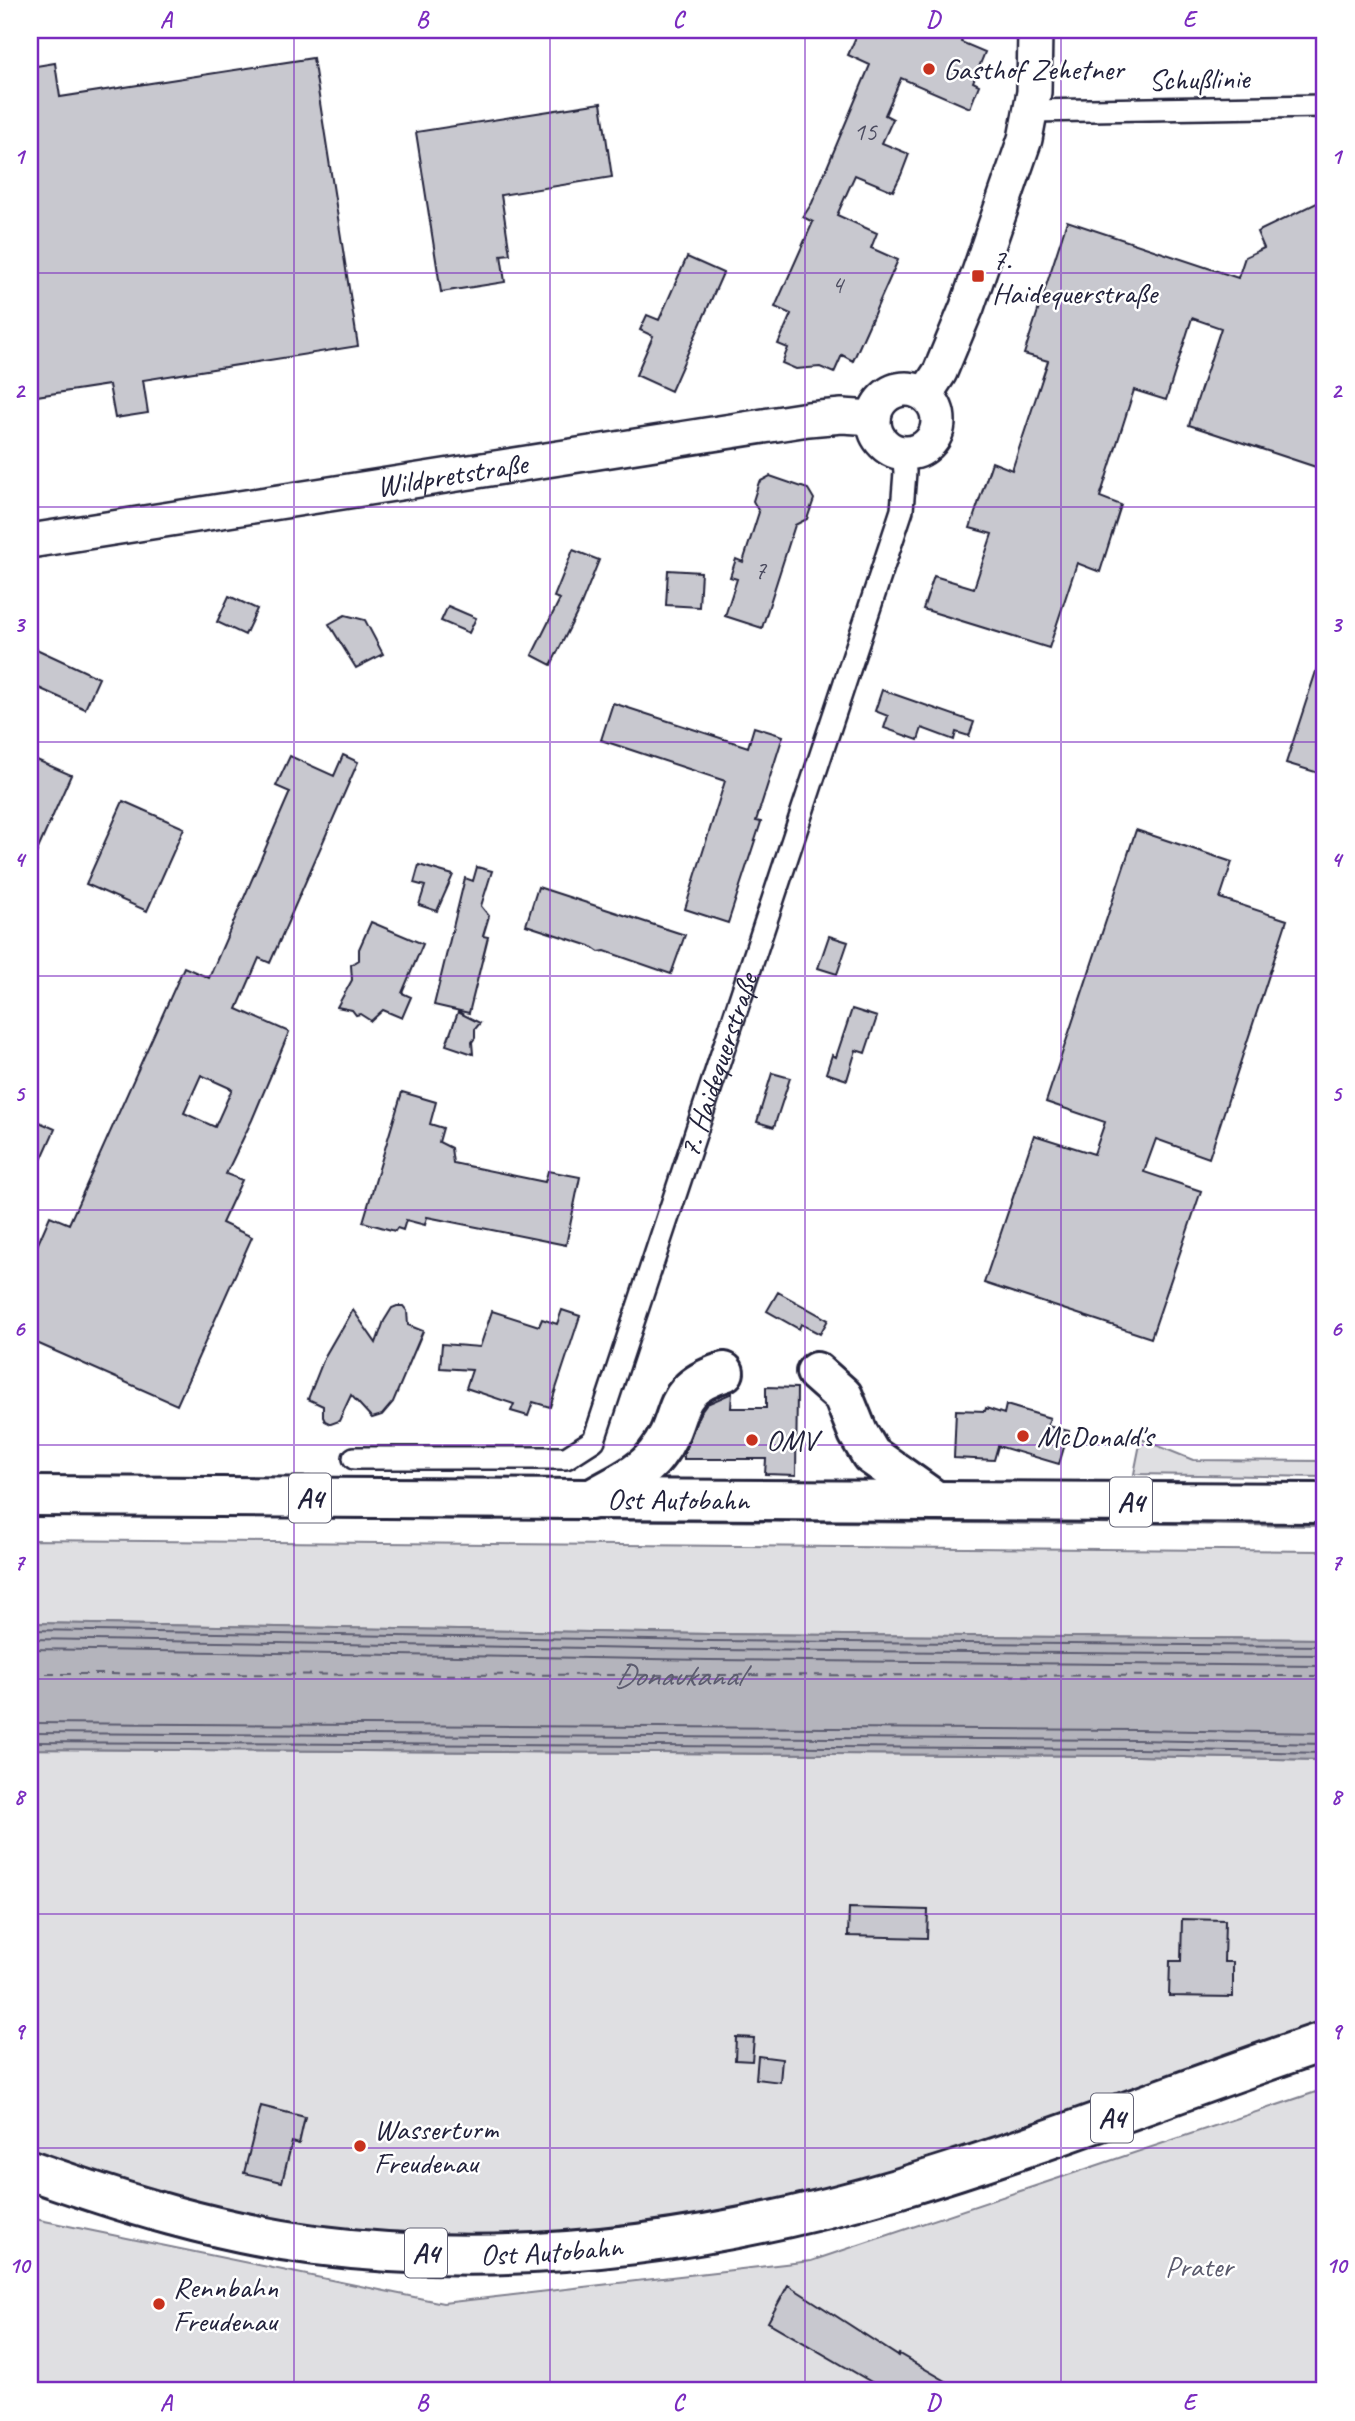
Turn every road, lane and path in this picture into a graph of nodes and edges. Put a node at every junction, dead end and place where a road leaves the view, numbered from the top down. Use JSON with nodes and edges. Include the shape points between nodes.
{"nodes":[{"id":1,"x":1035,"y":30,"type":"edge"},
{"id":2,"x":1325,"y":106,"type":"edge"},
{"id":3,"x":1032,"y":111,"type":"junction"},
{"id":4,"x":925,"y":395,"type":"junction"},
{"id":5,"x":874,"y":418,"type":"junction"},
{"id":6,"x":903,"y":453,"type":"junction"},
{"id":7,"x":30,"y":541,"type":"edge"},
{"id":8,"x":724,"y":1372,"type":"dead end"},
{"id":9,"x":816,"y":1372,"type":"dead end"},
{"id":10,"x":354,"y":1458,"type":"dead end"},
{"id":11,"x":30,"y":1496,"type":"edge"},
{"id":12,"x":590,"y":1500,"type":"junction"},
{"id":13,"x":936,"y":1501,"type":"junction"},
{"id":14,"x":1325,"y":1503,"type":"edge"},
{"id":15,"x":1325,"y":2041,"type":"edge"},
{"id":16,"x":30,"y":2170,"type":"edge"}],
"edges":[{"from":1,"to":3,"type":"main road"},
{"from":2,"to":3,"type":"street","name":"Schußlinie"},
{"from":3,"to":4,"type":"main road","via":[[967,307],[940,372]]},
{"from":4,"to":5,"type":"main road","via":[[897,390],[882,401]]},
{"from":4,"to":6,"type":"main road","via":[[935,406],[937,429],[925,447]]},
{"from":5,"to":6,"type":"main road","via":[[879,439]]},
{"from":5,"to":7,"type":"main road","name":"Wildpretstraße","via":[[808,419]]},
{"from":6,"to":10,"type":"street","name":"7. Haidequerstraße","via":[[902,510],[594,1440],[566,1458]]},
{"from":8,"to":12,"type":"highway","via":[[691,1387],[656,1456]]},
{"from":9,"to":13,"type":"highway","via":[[843,1396],[856,1393],[858,1433],[871,1455]]},
{"from":11,"to":12,"type":"highway","name":"Ost Autobahn","number":"A4"},
{"from":12,"to":13,"type":"highway","name":"Ost Autobahn","number":"A4"},
{"from":13,"to":14,"type":"highway","name":"Ost Autobahn","number":"A4"},
{"from":15,"to":16,"type":"highway","name":"Ost Autobahn","number":"A4","via":[[1062,2136],[897,2189],[711,2233],[633,2245],[494,2255],[314,2245],[166,2215]]}]}
